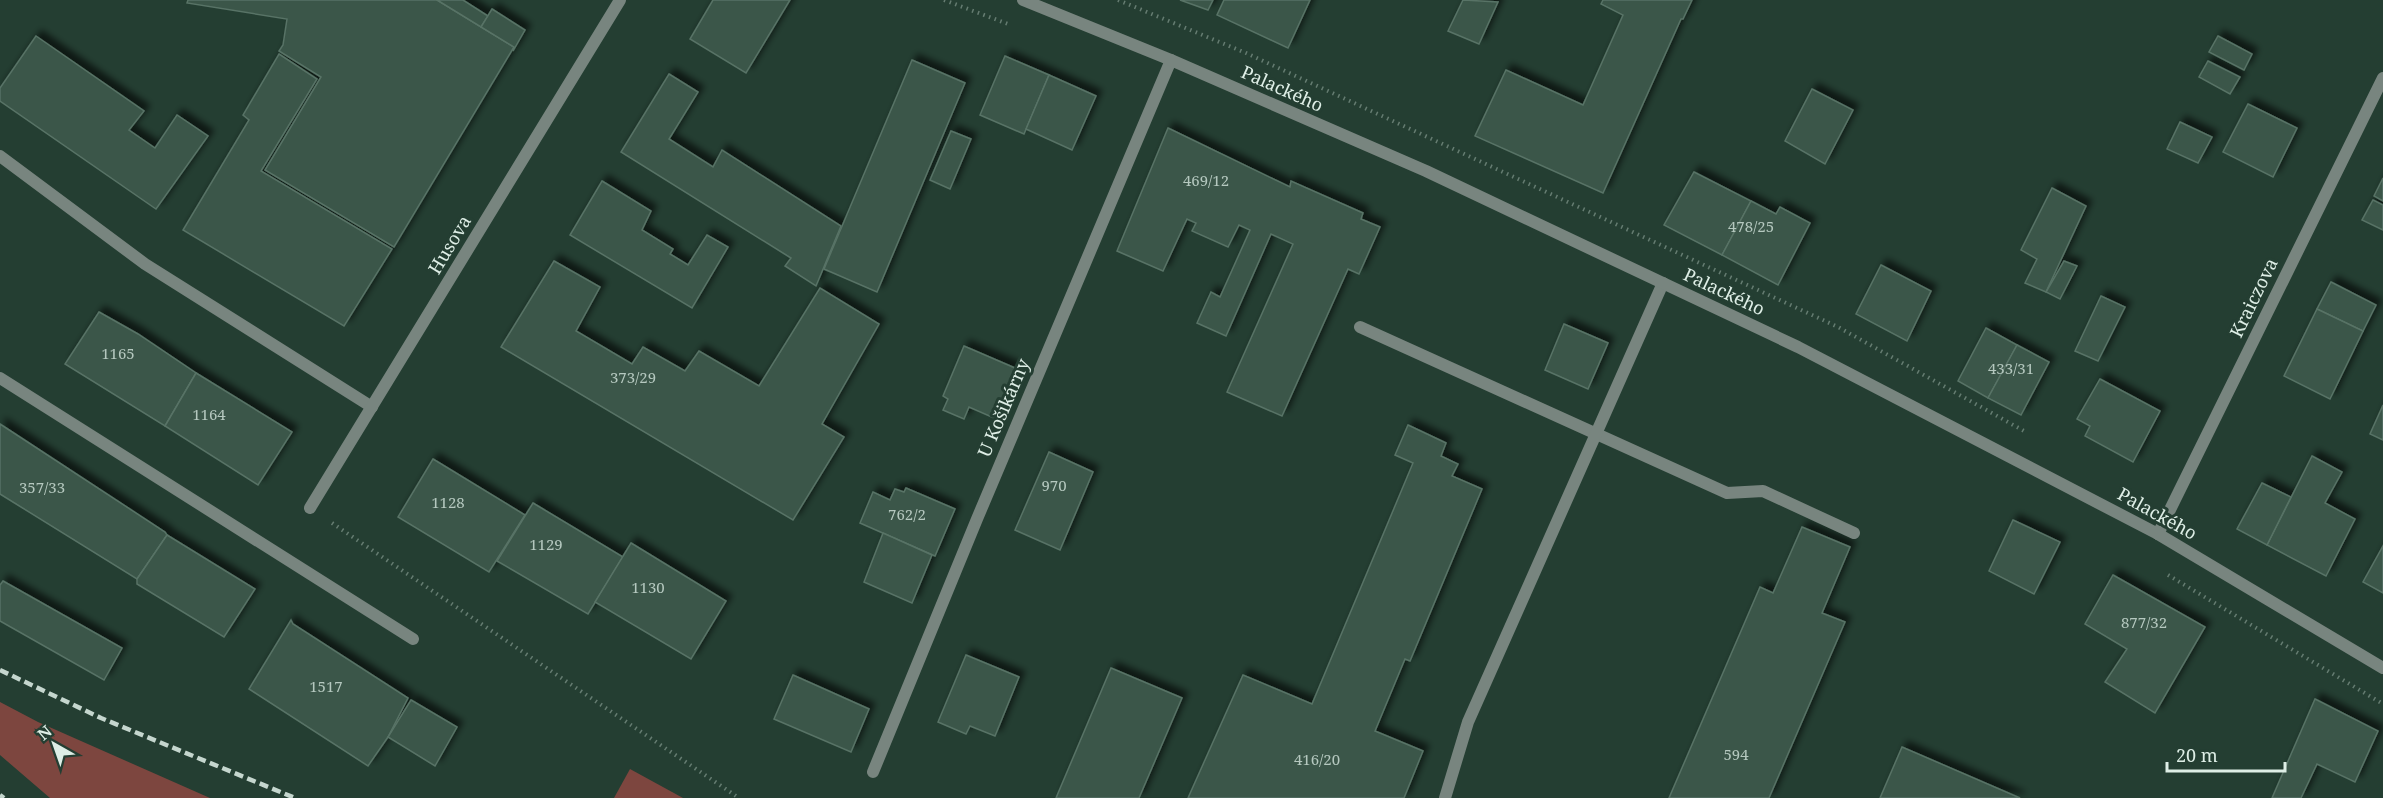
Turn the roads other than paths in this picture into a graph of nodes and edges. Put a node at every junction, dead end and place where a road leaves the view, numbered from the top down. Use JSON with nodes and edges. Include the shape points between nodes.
{"nodes":[{"id":1,"x":620,"y":0,"type":"edge"},
{"id":2,"x":1023,"y":0,"type":"edge"},
{"id":3,"x":1171,"y":60,"type":"junction"},
{"id":4,"x":2383,"y":78,"type":"edge"},
{"id":5,"x":0,"y":156,"type":"edge"},
{"id":6,"x":1663,"y":283,"type":"junction"},
{"id":7,"x":1360,"y":327,"type":"dead end"},
{"id":8,"x":0,"y":378,"type":"edge"},
{"id":9,"x":372,"y":407,"type":"junction"},
{"id":10,"x":1596,"y":436,"type":"junction"},
{"id":11,"x":310,"y":508,"type":"road end"},
{"id":12,"x":1854,"y":533,"type":"dead end"},
{"id":13,"x":2158,"y":534,"type":"junction"},
{"id":14,"x":413,"y":639,"type":"dead end"},
{"id":15,"x":2383,"y":668,"type":"edge"},
{"id":16,"x":873,"y":772,"type":"dead end"},
{"id":17,"x":1445,"y":798,"type":"edge"}],
"edges":[{"from":1,"to":9,"type":"street","name":"Husova"},
{"from":2,"to":3,"type":"street","name":"Palackého"},
{"from":3,"to":6,"type":"street","name":"Palackého","via":[[1426,171]]},
{"from":3,"to":16,"type":"street","name":"U Košikárny"},
{"from":4,"to":13,"type":"street","name":"Kraiczova"},
{"from":5,"to":9,"type":"street","via":[[173,282]]},
{"from":6,"to":10,"type":"street"},
{"from":6,"to":13,"type":"street","name":"Palackého","via":[[1798,347]]},
{"from":7,"to":10,"type":"street"},
{"from":8,"to":14,"type":"street"},
{"from":9,"to":11,"type":"street","name":"Husova"},
{"from":10,"to":12,"type":"street","via":[[1727,493],[1763,491]]},
{"from":10,"to":17,"type":"street","via":[[1468,722]]},
{"from":13,"to":15,"type":"street","name":"Palackého"}]}
